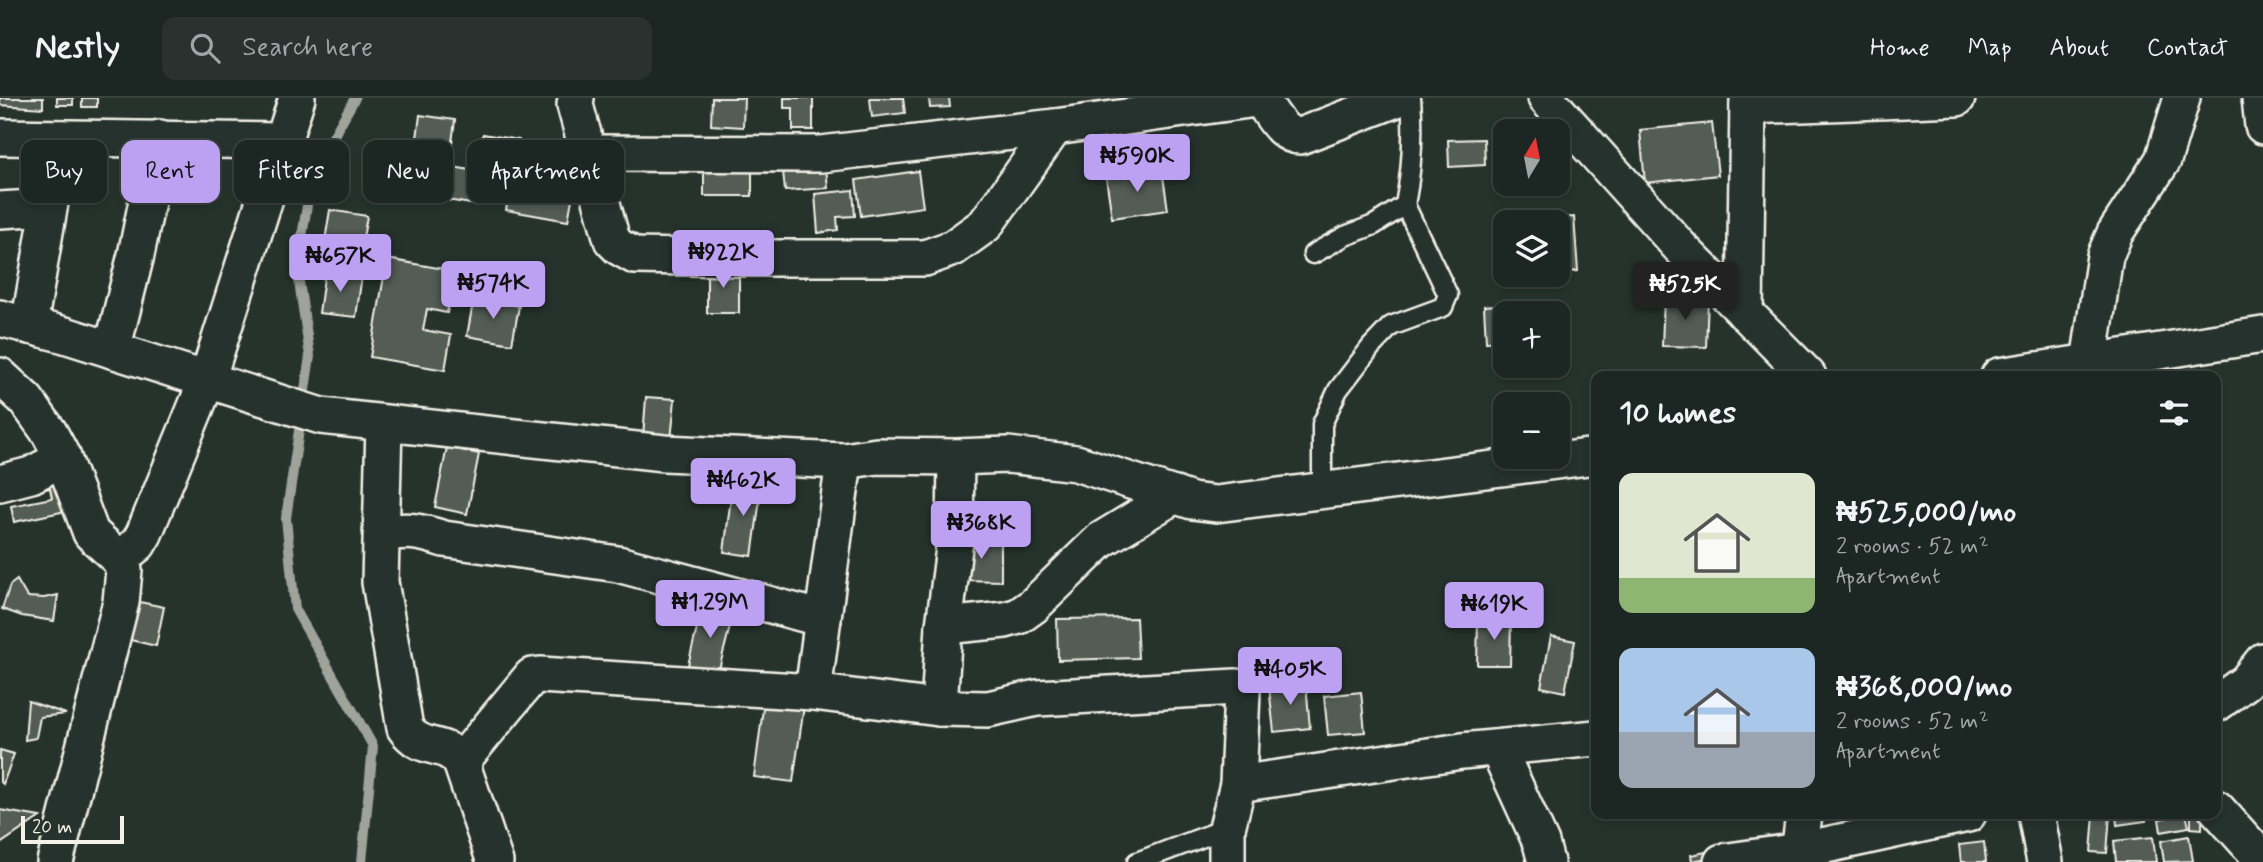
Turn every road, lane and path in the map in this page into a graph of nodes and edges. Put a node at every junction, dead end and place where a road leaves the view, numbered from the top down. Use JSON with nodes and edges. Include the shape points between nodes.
{"nodes":[{"id":1,"x":297,"y":98,"type":"edge"},
{"id":2,"x":576,"y":98,"type":"edge"},
{"id":3,"x":1399,"y":98,"type":"edge"},
{"id":4,"x":1411,"y":98,"type":"edge"},
{"id":5,"x":1546,"y":98,"type":"edge"},
{"id":6,"x":1957,"y":98,"type":"edge"},
{"id":7,"x":2182,"y":98,"type":"edge"},
{"id":8,"x":2260,"y":98,"type":"edge"},
{"id":9,"x":1748,"y":102,"type":"edge"},
{"id":10,"x":2263,"y":126,"type":"edge"},
{"id":11,"x":1055,"y":127,"type":"junction"},
{"id":12,"x":0,"y":137,"type":"edge"},
{"id":13,"x":61,"y":138,"type":"junction"},
{"id":14,"x":160,"y":138,"type":"junction"},
{"id":15,"x":241,"y":140,"type":"edge"},
{"id":16,"x":282,"y":140,"type":"edge"},
{"id":17,"x":586,"y":140,"type":"edge"},
{"id":18,"x":624,"y":153,"type":"edge"},
{"id":19,"x":263,"y":203,"type":"edge"},
{"id":20,"x":603,"y":203,"type":"edge"},
{"id":21,"x":1405,"y":205,"type":"junction"},
{"id":22,"x":49,"y":207,"type":"junction"},
{"id":23,"x":0,"y":210,"type":"edge"},
{"id":24,"x":1313,"y":254,"type":"dead end"},
{"id":25,"x":1745,"y":313,"type":"junction"},
{"id":26,"x":15,"y":322,"type":"edge"},
{"id":27,"x":2263,"y":335,"type":"edge"},
{"id":28,"x":112,"y":350,"type":"junction"},
{"id":29,"x":2089,"y":362,"type":"junction"},
{"id":30,"x":1803,"y":371,"type":"edge"},
{"id":31,"x":2031,"y":371,"type":"edge"},
{"id":32,"x":0,"y":377,"type":"edge"},
{"id":33,"x":207,"y":380,"type":"junction"},
{"id":34,"x":384,"y":424,"type":"junction"},
{"id":35,"x":956,"y":457,"type":"junction"},
{"id":36,"x":1591,"y":457,"type":"edge"},
{"id":37,"x":63,"y":458,"type":"junction"},
{"id":38,"x":844,"y":461,"type":"junction"},
{"id":39,"x":0,"y":483,"type":"edge"},
{"id":40,"x":1321,"y":491,"type":"junction"},
{"id":41,"x":1175,"y":495,"type":"junction"},
{"id":42,"x":382,"y":534,"type":"junction"},
{"id":43,"x":118,"y":559,"type":"junction"},
{"id":44,"x":824,"y":619,"type":"junction"},
{"id":45,"x":944,"y":626,"type":"junction"},
{"id":46,"x":2263,"y":661,"type":"edge"},
{"id":47,"x":813,"y":692,"type":"junction"},
{"id":48,"x":2221,"y":700,"type":"edge"},
{"id":49,"x":939,"y":708,"type":"junction"},
{"id":50,"x":1591,"y":739,"type":"edge"},
{"id":51,"x":1498,"y":749,"type":"junction"},
{"id":52,"x":461,"y":762,"type":"junction"},
{"id":53,"x":1238,"y":784,"type":"junction"},
{"id":54,"x":2221,"y":814,"type":"edge"},
{"id":55,"x":1803,"y":819,"type":"edge"},
{"id":56,"x":1948,"y":819,"type":"edge"},
{"id":57,"x":2037,"y":819,"type":"edge"},
{"id":58,"x":1227,"y":845,"type":"edge"},
{"id":59,"x":1798,"y":857,"type":"edge"},
{"id":60,"x":2263,"y":860,"type":"edge"},
{"id":61,"x":55,"y":862,"type":"edge"},
{"id":62,"x":495,"y":862,"type":"edge"},
{"id":63,"x":1137,"y":862,"type":"edge"},
{"id":64,"x":1546,"y":862,"type":"edge"},
{"id":65,"x":1722,"y":862,"type":"edge"},
{"id":66,"x":2045,"y":862,"type":"edge"}],
"edges":[{"from":1,"to":16,"type":"street"},
{"from":2,"to":17,"type":"street"},
{"from":3,"to":11,"type":"street","via":[[1300,136],[1285,131],[1256,99]]},
{"from":4,"to":21,"type":"lane","via":[[1412,160]]},
{"from":5,"to":25,"type":"street"},
{"from":6,"to":9,"type":"street"},
{"from":7,"to":29,"type":"street","via":[[2163,159],[2105,256]]},
{"from":8,"to":10,"type":"street"},
{"from":9,"to":25,"type":"street"},
{"from":11,"to":18,"type":"street","via":[[821,153]]},
{"from":11,"to":20,"type":"street","via":[[985,225],[953,248],[925,258],[635,256],[612,240]]},
{"from":12,"to":13,"type":"street"},
{"from":13,"to":14,"type":"street"},
{"from":13,"to":22,"type":"street"},
{"from":14,"to":15,"type":"street"},
{"from":14,"to":28,"type":"street"},
{"from":19,"to":33,"type":"street"},
{"from":21,"to":24,"type":"lane"},
{"from":21,"to":40,"type":"lane","via":[[1448,295],[1443,307],[1391,326],[1338,390],[1322,424]]},
{"from":22,"to":23,"type":"street"},
{"from":22,"to":26,"type":"street"},
{"from":25,"to":30,"type":"street"},
{"from":26,"to":28,"type":"street"},
{"from":27,"to":29,"type":"street"},
{"from":28,"to":33,"type":"street"},
{"from":29,"to":31,"type":"street"},
{"from":32,"to":37,"type":"street","via":[[26,400]]},
{"from":33,"to":34,"type":"street","via":[[321,416]]},
{"from":33,"to":43,"type":"street","via":[[144,534]]},
{"from":34,"to":38,"type":"street","via":[[664,453]]},
{"from":34,"to":42,"type":"street"},
{"from":35,"to":38,"type":"street","via":[[877,456]]},
{"from":35,"to":41,"type":"street","via":[[1008,455],[1076,463]]},
{"from":35,"to":45,"type":"street","via":[[955,540]]},
{"from":36,"to":40,"type":"street"},
{"from":37,"to":39,"type":"street","via":[[31,475]]},
{"from":37,"to":43,"type":"street","via":[[91,533]]},
{"from":38,"to":44,"type":"street"},
{"from":40,"to":41,"type":"street","via":[[1216,504]]},
{"from":41,"to":45,"type":"street","via":[[1101,540],[1019,616]]},
{"from":42,"to":44,"type":"street","via":[[418,530],[444,539],[618,564]]},
{"from":42,"to":52,"type":"street","via":[[380,582],[405,728],[419,742],[453,752]]},
{"from":43,"to":61,"type":"street","via":[[124,570],[121,602]]},
{"from":44,"to":47,"type":"street"},
{"from":45,"to":49,"type":"street"},
{"from":46,"to":48,"type":"street","via":[[2246,682]]},
{"from":47,"to":49,"type":"street"},
{"from":47,"to":52,"type":"street","via":[[532,676]]},
{"from":49,"to":53,"type":"street","via":[[988,709],[1037,698],[1237,687],[1242,692]]},
{"from":50,"to":51,"type":"street"},
{"from":51,"to":53,"type":"street"},
{"from":51,"to":64,"type":"street"},
{"from":52,"to":62,"type":"street"},
{"from":53,"to":58,"type":"street"},
{"from":54,"to":60,"type":"street"},
{"from":55,"to":59,"type":"street"},
{"from":56,"to":59,"type":"street"},
{"from":57,"to":66,"type":"street"},
{"from":58,"to":63,"type":"lane"},
{"from":59,"to":65,"type":"street"}]}
